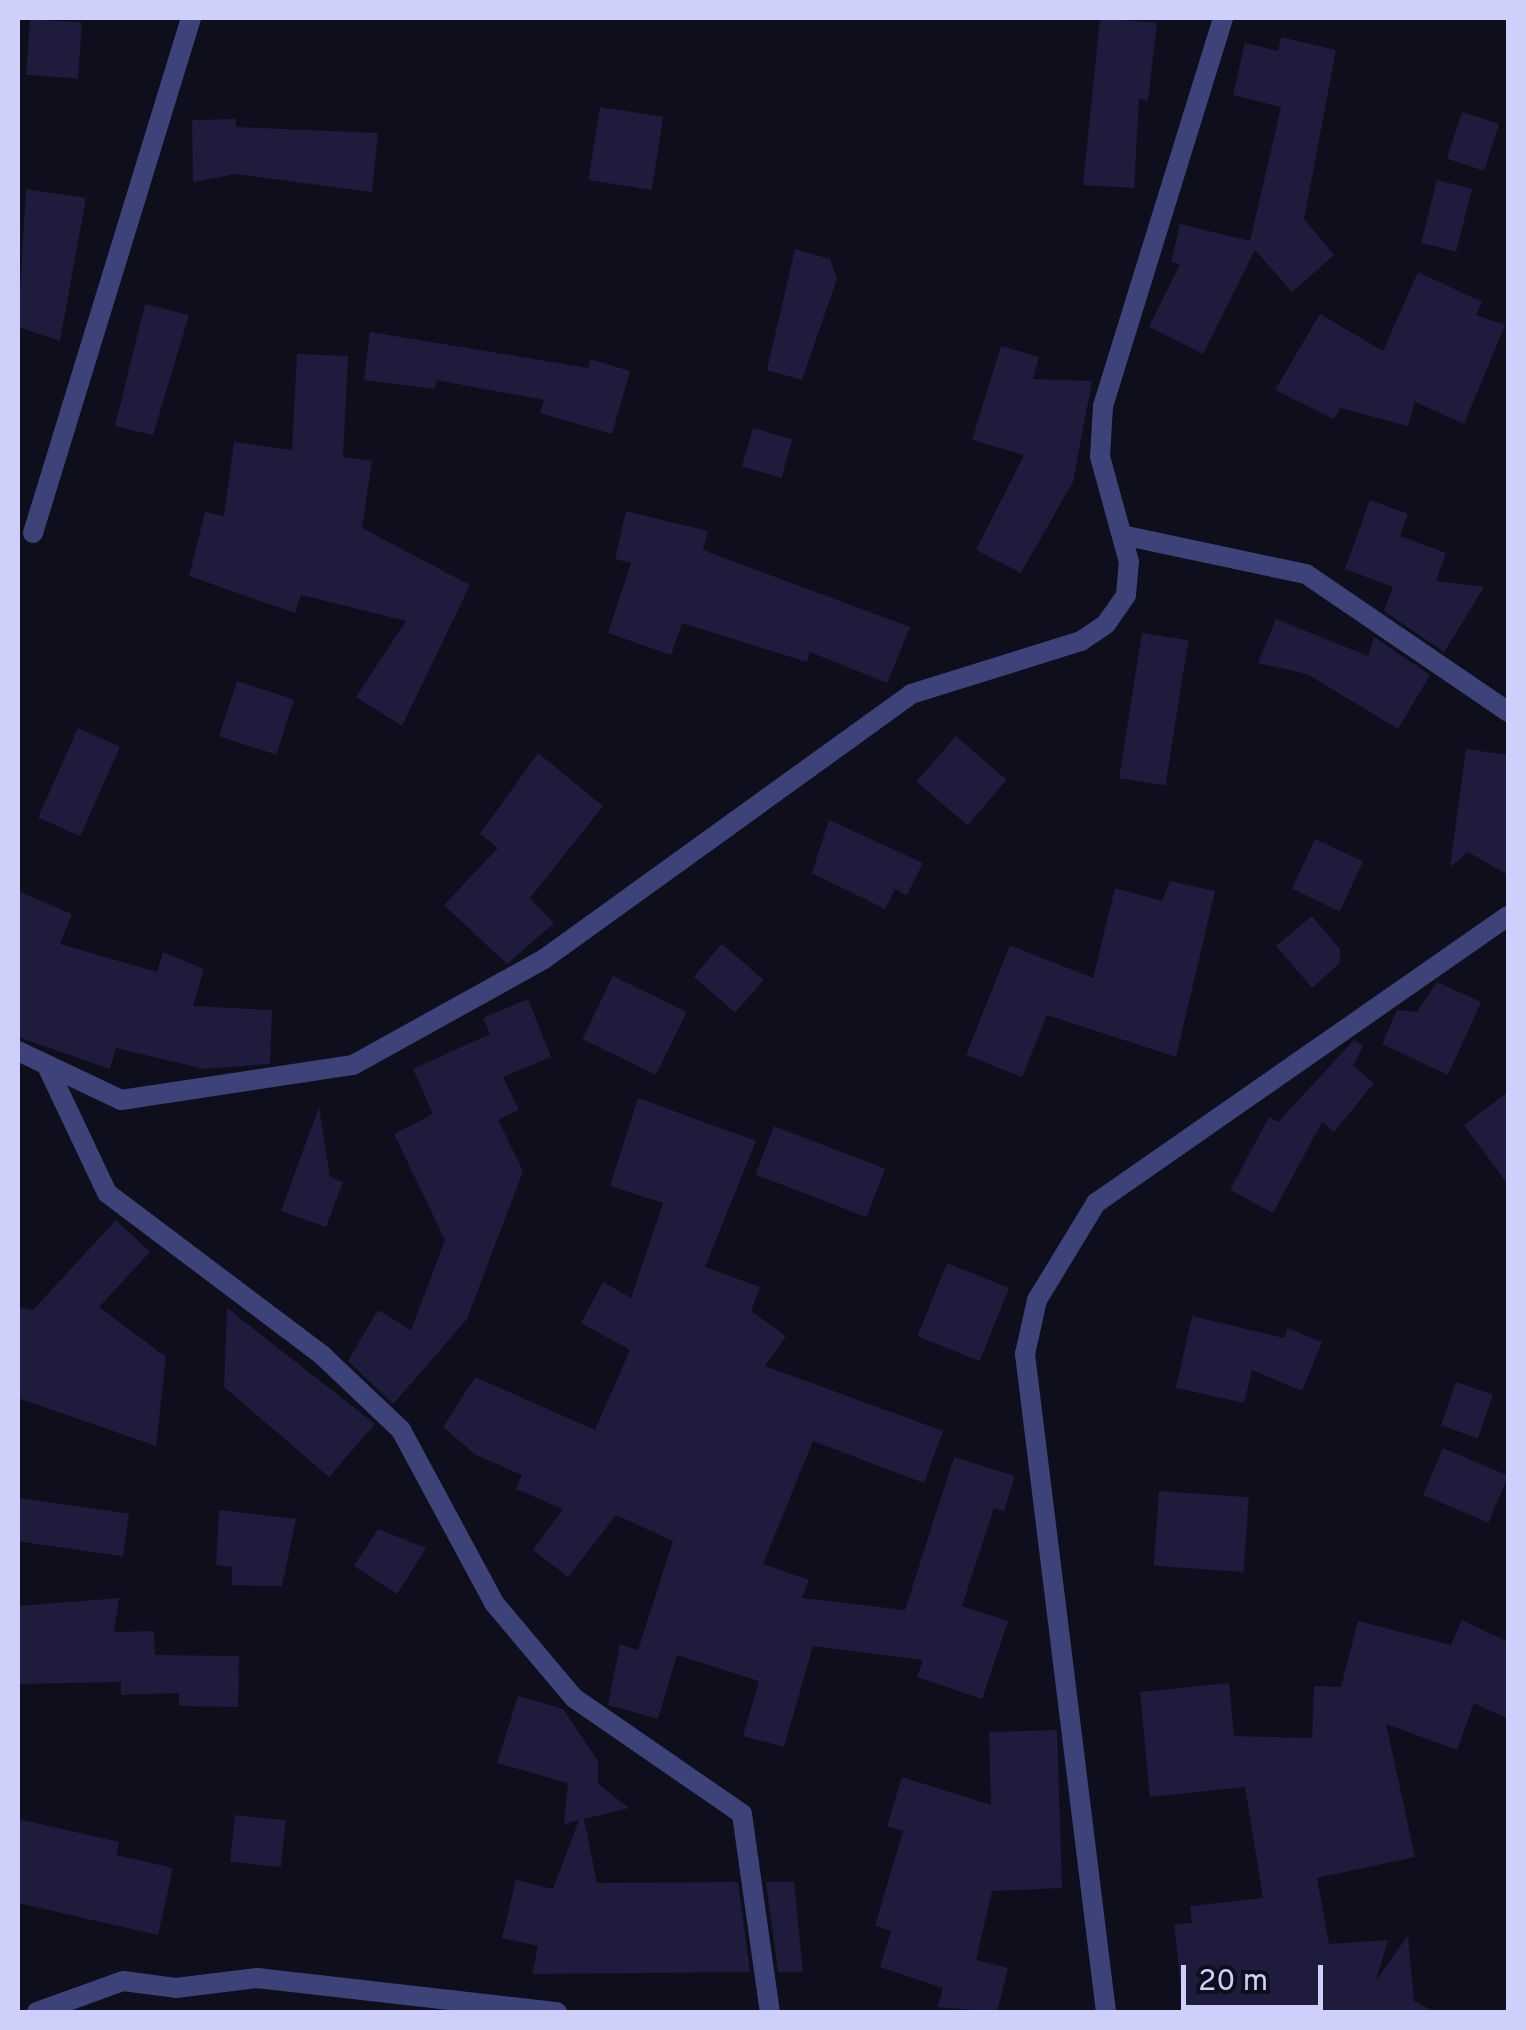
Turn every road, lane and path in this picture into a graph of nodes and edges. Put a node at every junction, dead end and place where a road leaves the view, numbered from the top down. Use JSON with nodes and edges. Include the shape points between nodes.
{"nodes":[{"id":1,"x":192,"y":18,"type":"edge"},
{"id":2,"x":1223,"y":18,"type":"edge"},
{"id":3,"x":33,"y":533,"type":"dead end"},
{"id":4,"x":1122,"y":535,"type":"junction"},
{"id":5,"x":1508,"y":712,"type":"edge"},
{"id":6,"x":1508,"y":916,"type":"edge"},
{"id":7,"x":18,"y":1051,"type":"edge"},
{"id":8,"x":47,"y":1066,"type":"junction"},
{"id":9,"x":37,"y":2012,"type":"edge"},
{"id":10,"x":557,"y":2012,"type":"edge"},
{"id":11,"x":770,"y":2012,"type":"edge"},
{"id":12,"x":1106,"y":2012,"type":"edge"}],
"edges":[{"from":1,"to":3,"type":"street"},
{"from":2,"to":4,"type":"street","via":[[1103,406],[1100,457]]},
{"from":4,"to":5,"type":"street","via":[[1306,574]]},
{"from":4,"to":8,"type":"street","via":[[1126,595],[1106,624],[1082,640],[912,694],[544,958],[376,1056],[331,1072],[144,1100],[96,1092]]},
{"from":6,"to":12,"type":"street","via":[[1096,1203],[1037,1300],[1026,1371]]},
{"from":7,"to":8,"type":"street"},
{"from":8,"to":11,"type":"street","via":[[107,1193],[323,1356],[401,1430],[494,1603],[574,1698],[742,1814]]},
{"from":9,"to":10,"type":"street","via":[[123,1981],[176,1988],[257,1978]]}]}
